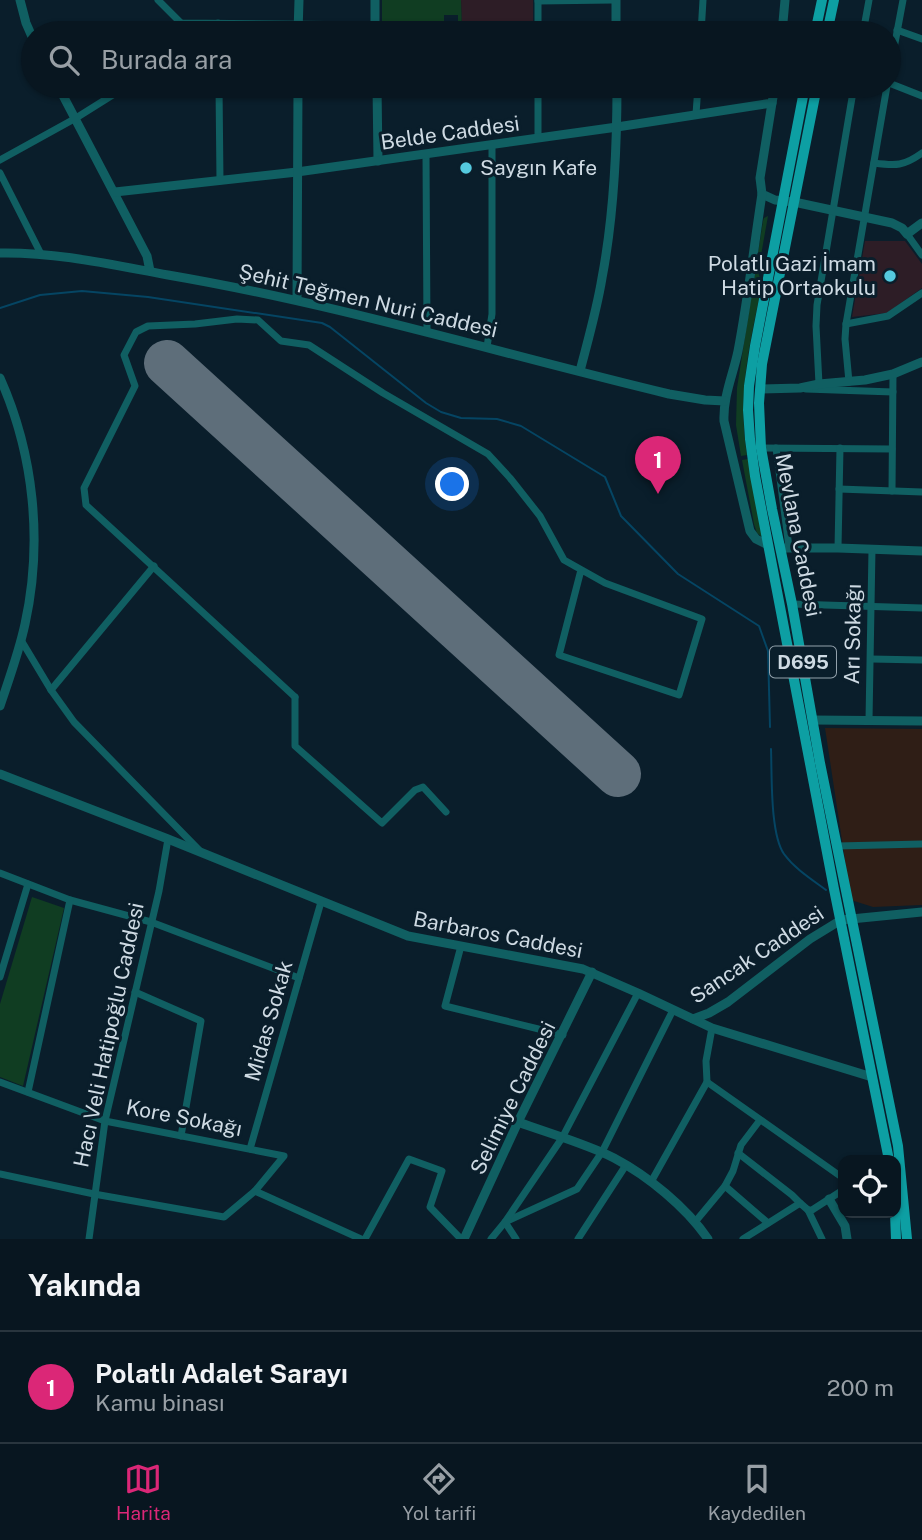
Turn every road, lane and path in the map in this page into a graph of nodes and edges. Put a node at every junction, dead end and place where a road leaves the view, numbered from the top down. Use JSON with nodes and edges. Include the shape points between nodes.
{"nodes":[{"id":1,"x":20,"y":0,"type":"edge"},
{"id":2,"x":158,"y":0,"type":"edge"},
{"id":3,"x":299,"y":0,"type":"edge"},
{"id":4,"x":375,"y":0,"type":"edge"},
{"id":5,"x":538,"y":0,"type":"edge"},
{"id":6,"x":614,"y":0,"type":"edge"},
{"id":7,"x":703,"y":0,"type":"edge"},
{"id":8,"x":785,"y":0,"type":"edge"},
{"id":9,"x":822,"y":0,"type":"edge"},
{"id":10,"x":834,"y":0,"type":"edge"},
{"id":11,"x":869,"y":0,"type":"edge"},
{"id":12,"x":903,"y":0,"type":"edge"},
{"id":13,"x":25,"y":21,"type":"edge"},
{"id":14,"x":179,"y":21,"type":"edge"},
{"id":15,"x":298,"y":21,"type":"edge"},
{"id":16,"x":375,"y":21,"type":"edge"},
{"id":17,"x":538,"y":21,"type":"edge"},
{"id":18,"x":615,"y":21,"type":"edge"},
{"id":19,"x":702,"y":21,"type":"edge"},
{"id":20,"x":783,"y":21,"type":"edge"},
{"id":21,"x":818,"y":21,"type":"edge"},
{"id":22,"x":830,"y":21,"type":"edge"},
{"id":23,"x":865,"y":21,"type":"edge"},
{"id":24,"x":899,"y":21,"type":"edge"},
{"id":25,"x":901,"y":31,"type":"edge"},
{"id":26,"x":922,"y":39,"type":"edge"},
{"id":27,"x":901,"y":89,"type":"edge"},
{"id":28,"x":922,"y":96,"type":"edge"},
{"id":29,"x":65,"y":98,"type":"edge"},
{"id":30,"x":108,"y":98,"type":"edge"},
{"id":31,"x":219,"y":98,"type":"edge"},
{"id":32,"x":298,"y":98,"type":"edge"},
{"id":33,"x":377,"y":98,"type":"edge"},
{"id":34,"x":538,"y":98,"type":"edge"},
{"id":35,"x":617,"y":98,"type":"edge"},
{"id":36,"x":697,"y":98,"type":"edge"},
{"id":37,"x":773,"y":98,"type":"edge"},
{"id":38,"x":803,"y":98,"type":"edge"},
{"id":39,"x":814,"y":98,"type":"edge"},
{"id":40,"x":852,"y":98,"type":"edge"},
{"id":41,"x":886,"y":98,"type":"edge"},
{"id":42,"x":772,"y":103,"type":"junction"},
{"id":43,"x":696,"y":114,"type":"junction"},
{"id":44,"x":76,"y":118,"type":"junction"},
{"id":45,"x":617,"y":127,"type":"junction"},
{"id":46,"x":538,"y":138,"type":"junction"},
{"id":47,"x":492,"y":144,"type":"junction"},
{"id":48,"x":922,"y":153,"type":"edge"},
{"id":49,"x":426,"y":154,"type":"junction"},
{"id":50,"x":0,"y":160,"type":"edge"},
{"id":51,"x":378,"y":161,"type":"junction"},
{"id":52,"x":874,"y":163,"type":"junction"},
{"id":53,"x":297,"y":172,"type":"junction"},
{"id":54,"x":0,"y":173,"type":"edge"},
{"id":55,"x":220,"y":181,"type":"junction"},
{"id":56,"x":115,"y":192,"type":"junction"},
{"id":57,"x":762,"y":194,"type":"junction"},
{"id":58,"x":789,"y":201,"type":"junction"},
{"id":59,"x":834,"y":210,"type":"junction"},
{"id":60,"x":864,"y":217,"type":"junction"},
{"id":61,"x":922,"y":223,"type":"edge"},
{"id":62,"x":907,"y":234,"type":"junction"},
{"id":63,"x":0,"y":253,"type":"edge"},
{"id":64,"x":41,"y":254,"type":"junction"},
{"id":65,"x":922,"y":255,"type":"edge"},
{"id":66,"x":150,"y":271,"type":"junction"},
{"id":67,"x":922,"y":292,"type":"edge"},
{"id":68,"x":297,"y":300,"type":"junction"},
{"id":69,"x":846,"y":324,"type":"junction"},
{"id":70,"x":428,"y":332,"type":"junction"},
{"id":71,"x":486,"y":347,"type":"junction"},
{"id":72,"x":922,"y":362,"type":"edge"},
{"id":73,"x":580,"y":371,"type":"junction"},
{"id":74,"x":893,"y":374,"type":"junction"},
{"id":75,"x":0,"y":378,"type":"edge"},
{"id":76,"x":849,"y":382,"type":"junction"},
{"id":77,"x":818,"y":384,"type":"junction"},
{"id":78,"x":760,"y":388,"type":"junction"},
{"id":79,"x":800,"y":388,"type":"junction"},
{"id":80,"x":893,"y":392,"type":"junction"},
{"id":81,"x":725,"y":401,"type":"junction"},
{"id":82,"x":761,"y":448,"type":"junction"},
{"id":83,"x":776,"y":448,"type":"junction"},
{"id":84,"x":840,"y":448,"type":"junction"},
{"id":85,"x":892,"y":449,"type":"junction"},
{"id":86,"x":839,"y":489,"type":"junction"},
{"id":87,"x":892,"y":491,"type":"junction"},
{"id":88,"x":922,"y":492,"type":"edge"},
{"id":89,"x":768,"y":545,"type":"junction"},
{"id":90,"x":785,"y":547,"type":"junction"},
{"id":91,"x":838,"y":548,"type":"junction"},
{"id":92,"x":872,"y":549,"type":"junction"},
{"id":93,"x":922,"y":551,"type":"edge"},
{"id":94,"x":154,"y":566,"type":"junction"},
{"id":95,"x":581,"y":570,"type":"junction"},
{"id":96,"x":792,"y":604,"type":"junction"},
{"id":97,"x":871,"y":607,"type":"junction"},
{"id":98,"x":922,"y":608,"type":"edge"},
{"id":99,"x":21,"y":640,"type":"junction"},
{"id":100,"x":871,"y":659,"type":"junction"},
{"id":101,"x":922,"y":660,"type":"edge"},
{"id":102,"x":51,"y":690,"type":"junction"},
{"id":103,"x":295,"y":697,"type":"junction"},
{"id":104,"x":0,"y":706,"type":"edge"},
{"id":105,"x":813,"y":720,"type":"junction"},
{"id":106,"x":869,"y":720,"type":"junction"},
{"id":107,"x":922,"y":721,"type":"edge"},
{"id":108,"x":295,"y":740,"type":"dead end"},
{"id":109,"x":0,"y":774,"type":"edge"},
{"id":110,"x":446,"y":812,"type":"dead end"},
{"id":111,"x":168,"y":839,"type":"junction"},
{"id":112,"x":922,"y":845,"type":"edge"},
{"id":113,"x":837,"y":846,"type":"junction"},
{"id":114,"x":205,"y":855,"type":"junction"},
{"id":115,"x":0,"y":873,"type":"edge"},
{"id":116,"x":28,"y":884,"type":"junction"},
{"id":117,"x":69,"y":900,"type":"junction"},
{"id":118,"x":321,"y":902,"type":"junction"},
{"id":119,"x":922,"y":912,"type":"edge"},
{"id":120,"x":846,"y":919,"type":"junction"},
{"id":121,"x":151,"y":922,"type":"junction"},
{"id":122,"x":461,"y":946,"type":"junction"},
{"id":123,"x":592,"y":972,"type":"junction"},
{"id":124,"x":0,"y":977,"type":"edge"},
{"id":125,"x":299,"y":978,"type":"junction"},
{"id":126,"x":135,"y":992,"type":"junction"},
{"id":127,"x":638,"y":993,"type":"junction"},
{"id":128,"x":673,"y":1010,"type":"junction"},
{"id":129,"x":693,"y":1020,"type":"junction"},
{"id":130,"x":712,"y":1028,"type":"junction"},
{"id":131,"x":563,"y":1035,"type":"junction"},
{"id":132,"x":873,"y":1077,"type":"junction"},
{"id":133,"x":0,"y":1082,"type":"edge"},
{"id":134,"x":707,"y":1082,"type":"junction"},
{"id":135,"x":28,"y":1093,"type":"junction"},
{"id":136,"x":760,"y":1119,"type":"junction"},
{"id":137,"x":104,"y":1121,"type":"junction"},
{"id":138,"x":518,"y":1122,"type":"junction"},
{"id":139,"x":181,"y":1136,"type":"junction"},
{"id":140,"x":562,"y":1138,"type":"junction"},
{"id":141,"x":250,"y":1149,"type":"junction"},
{"id":142,"x":602,"y":1153,"type":"junction"},
{"id":143,"x":738,"y":1153,"type":"junction"},
{"id":144,"x":888,"y":1155,"type":"edge"},
{"id":145,"x":626,"y":1165,"type":"junction"},
{"id":146,"x":0,"y":1174,"type":"edge"},
{"id":147,"x":838,"y":1174,"type":"edge"},
{"id":148,"x":651,"y":1182,"type":"junction"},
{"id":149,"x":725,"y":1186,"type":"junction"},
{"id":150,"x":255,"y":1191,"type":"junction"},
{"id":151,"x":838,"y":1193,"type":"edge"},
{"id":152,"x":94,"y":1194,"type":"junction"},
{"id":153,"x":829,"y":1199,"type":"junction"},
{"id":154,"x":800,"y":1203,"type":"junction"},
{"id":155,"x":808,"y":1210,"type":"junction"},
{"id":156,"x":895,"y":1218,"type":"edge"},
{"id":157,"x":505,"y":1222,"type":"junction"},
{"id":158,"x":695,"y":1222,"type":"junction"},
{"id":159,"x":768,"y":1223,"type":"junction"},
{"id":160,"x":819,"y":1238,"type":"edge"},
{"id":161,"x":89,"y":1239,"type":"edge"},
{"id":162,"x":363,"y":1239,"type":"edge"},
{"id":163,"x":463,"y":1239,"type":"edge"},
{"id":164,"x":491,"y":1239,"type":"edge"},
{"id":165,"x":516,"y":1239,"type":"edge"},
{"id":166,"x":578,"y":1239,"type":"edge"},
{"id":167,"x":708,"y":1239,"type":"edge"},
{"id":168,"x":743,"y":1239,"type":"edge"},
{"id":169,"x":847,"y":1239,"type":"edge"},
{"id":170,"x":896,"y":1239,"type":"edge"},
{"id":171,"x":907,"y":1239,"type":"edge"}],
"edges":[{"from":1,"to":13,"type":"street"},
{"from":2,"to":14,"type":"street"},
{"from":3,"to":15,"type":"street"},
{"from":4,"to":16,"type":"street"},
{"from":5,"to":6,"type":"street"},
{"from":5,"to":17,"type":"street"},
{"from":6,"to":18,"type":"street"},
{"from":7,"to":19,"type":"street"},
{"from":8,"to":20,"type":"street"},
{"from":9,"to":21,"type":"main road"},
{"from":10,"to":22,"type":"main road"},
{"from":11,"to":23,"type":"street"},
{"from":12,"to":24,"type":"street"},
{"from":25,"to":26,"type":"street"},
{"from":27,"to":28,"type":"street"},
{"from":29,"to":44,"type":"street"},
{"from":30,"to":44,"type":"street"},
{"from":31,"to":55,"type":"street"},
{"from":32,"to":53,"type":"street"},
{"from":33,"to":51,"type":"street"},
{"from":34,"to":46,"type":"street"},
{"from":35,"to":45,"type":"street"},
{"from":36,"to":43,"type":"street"},
{"from":37,"to":42,"type":"street"},
{"from":38,"to":58,"type":"main road","name":"Mevlana Caddesi","number":"D695"},
{"from":39,"to":58,"type":"main road","name":"Mevlana Caddesi","number":"D695"},
{"from":40,"to":59,"type":"street"},
{"from":41,"to":52,"type":"street"},
{"from":42,"to":43,"type":"street","name":"Belde Caddesi"},
{"from":42,"to":57,"type":"street","via":[[760,178]]},
{"from":43,"to":45,"type":"street","name":"Belde Caddesi"},
{"from":44,"to":50,"type":"street"},
{"from":44,"to":56,"type":"street"},
{"from":45,"to":46,"type":"street","name":"Belde Caddesi"},
{"from":45,"to":73,"type":"street","via":[[606,255]]},
{"from":46,"to":47,"type":"street","name":"Belde Caddesi"},
{"from":47,"to":49,"type":"street","name":"Belde Caddesi"},
{"from":47,"to":71,"type":"street","via":[[493,284]]},
{"from":48,"to":52,"type":"street","via":[[898,165]]},
{"from":49,"to":51,"type":"street","name":"Belde Caddesi"},
{"from":49,"to":70,"type":"street"},
{"from":51,"to":53,"type":"street","name":"Belde Caddesi"},
{"from":52,"to":60,"type":"street"},
{"from":53,"to":55,"type":"street","name":"Belde Caddesi"},
{"from":53,"to":68,"type":"street"},
{"from":54,"to":64,"type":"street"},
{"from":55,"to":56,"type":"street","name":"Belde Caddesi"},
{"from":56,"to":66,"type":"street"},
{"from":57,"to":58,"type":"street"},
{"from":57,"to":81,"type":"street","via":[[738,350]]},
{"from":58,"to":59,"type":"street"},
{"from":58,"to":78,"type":"main road","name":"Mevlana Caddesi","number":"D695"},
{"from":58,"to":89,"type":"main road","name":"Mevlana Caddesi","number":"D695","via":[[755,346],[748,397],[750,439]]},
{"from":59,"to":60,"type":"street"},
{"from":59,"to":77,"type":"street","via":[[816,315]]},
{"from":60,"to":62,"type":"street","via":[[892,223]]},
{"from":60,"to":69,"type":"street"},
{"from":61,"to":62,"type":"street"},
{"from":62,"to":65,"type":"street"},
{"from":63,"to":64,"type":"street","name":"Şehit Teğmen Nuri Caddesi"},
{"from":64,"to":66,"type":"street","name":"Şehit Teğmen Nuri Caddesi"},
{"from":66,"to":68,"type":"street","name":"Şehit Teğmen Nuri Caddesi"},
{"from":67,"to":69,"type":"street","via":[[888,316]]},
{"from":68,"to":70,"type":"street","name":"Şehit Teğmen Nuri Caddesi"},
{"from":69,"to":76,"type":"street"},
{"from":70,"to":71,"type":"street","name":"Şehit Teğmen Nuri Caddesi"},
{"from":71,"to":73,"type":"street","name":"Şehit Teğmen Nuri Caddesi"},
{"from":72,"to":74,"type":"street"},
{"from":73,"to":81,"type":"street","name":"Şehit Teğmen Nuri Caddesi","via":[[670,394]]},
{"from":74,"to":76,"type":"street"},
{"from":74,"to":80,"type":"street"},
{"from":75,"to":99,"type":"street","via":[[17,420],[30,475],[32,564]]},
{"from":76,"to":77,"type":"street"},
{"from":77,"to":79,"type":"street"},
{"from":78,"to":79,"type":"street"},
{"from":78,"to":82,"type":"main road","name":"Mevlana Caddesi","number":"D695"},
{"from":79,"to":80,"type":"street"},
{"from":80,"to":85,"type":"street"},
{"from":81,"to":89,"type":"street","via":[[724,421],[750,531]]},
{"from":82,"to":83,"type":"street"},
{"from":82,"to":90,"type":"main road","name":"Mevlana Caddesi","number":"D695"},
{"from":83,"to":84,"type":"street"},
{"from":83,"to":90,"type":"street"},
{"from":84,"to":85,"type":"street"},
{"from":84,"to":86,"type":"street"},
{"from":85,"to":87,"type":"street"},
{"from":86,"to":87,"type":"street"},
{"from":86,"to":91,"type":"street"},
{"from":87,"to":88,"type":"street"},
{"from":89,"to":120,"type":"main road","name":"Mevlana Caddesi","number":"D695"},
{"from":90,"to":91,"type":"street"},
{"from":90,"to":96,"type":"main road","name":"Mevlana Caddesi","number":"D695"},
{"from":91,"to":92,"type":"street"},
{"from":92,"to":93,"type":"street"},
{"from":92,"to":97,"type":"street","name":"Arı Sokağı"},
{"from":94,"to":95,"type":"street","via":[[86,505],[84,488],[135,386],[124,355],[136,332],[148,326],[237,319],[258,320],[281,341],[309,345],[488,454],[540,516],[564,560]]},
{"from":94,"to":102,"type":"street"},
{"from":94,"to":103,"type":"street"},
{"from":95,"to":95,"type":"street","via":[[702,619],[679,695],[559,655]]},
{"from":96,"to":97,"type":"street"},
{"from":96,"to":105,"type":"main road","name":"Mevlana Caddesi","number":"D695"},
{"from":97,"to":98,"type":"street"},
{"from":97,"to":100,"type":"street","name":"Arı Sokağı"},
{"from":99,"to":102,"type":"street"},
{"from":99,"to":104,"type":"street"},
{"from":100,"to":101,"type":"street"},
{"from":100,"to":106,"type":"street","name":"Arı Sokağı"},
{"from":102,"to":114,"type":"street","via":[[74,722]]},
{"from":103,"to":108,"type":"street"},
{"from":103,"to":110,"type":"street","via":[[295,746],[382,822],[423,787]]},
{"from":105,"to":106,"type":"street"},
{"from":105,"to":113,"type":"main road","name":"Mevlana Caddesi","number":"D695"},
{"from":106,"to":107,"type":"street"},
{"from":109,"to":111,"type":"street","name":"Barbaros Caddesi"},
{"from":111,"to":114,"type":"street","name":"Barbaros Caddesi"},
{"from":111,"to":121,"type":"street","name":"Hacı Veli Hatipoğlu Caddesi"},
{"from":112,"to":113,"type":"street"},
{"from":113,"to":120,"type":"main road","name":"Mevlana Caddesi","number":"D695"},
{"from":114,"to":118,"type":"street","name":"Barbaros Caddesi"},
{"from":115,"to":116,"type":"street"},
{"from":116,"to":117,"type":"street"},
{"from":116,"to":124,"type":"street"},
{"from":117,"to":121,"type":"street"},
{"from":117,"to":135,"type":"street"},
{"from":118,"to":122,"type":"street","name":"Barbaros Caddesi","via":[[408,936]]},
{"from":118,"to":125,"type":"street","name":"Midas Sokak"},
{"from":119,"to":120,"type":"street"},
{"from":120,"to":129,"type":"street","name":"Sancak Caddesi","via":[[810,939],[728,1002]]},
{"from":120,"to":132,"type":"main road","name":"Mevlana Caddesi","number":"D695"},
{"from":120,"to":171,"type":"main road","name":"Mevlana Caddesi","number":"D695","via":[[898,1146]]},
{"from":121,"to":125,"type":"street"},
{"from":121,"to":126,"type":"street","name":"Hacı Veli Hatipoğlu Caddesi"},
{"from":122,"to":123,"type":"street","name":"Barbaros Caddesi"},
{"from":122,"to":131,"type":"street","via":[[445,1006]]},
{"from":123,"to":127,"type":"street","name":"Barbaros Caddesi"},
{"from":123,"to":131,"type":"street","name":"Selimiye Caddesi"},
{"from":125,"to":141,"type":"street","name":"Midas Sokak"},
{"from":126,"to":137,"type":"street","name":"Hacı Veli Hatipoğlu Caddesi"},
{"from":126,"to":139,"type":"street","via":[[201,1021]]},
{"from":127,"to":128,"type":"street","name":"Barbaros Caddesi"},
{"from":127,"to":140,"type":"street"},
{"from":128,"to":129,"type":"street","name":"Barbaros Caddesi"},
{"from":128,"to":142,"type":"street"},
{"from":129,"to":130,"type":"street","name":"Barbaros Caddesi"},
{"from":130,"to":132,"type":"street","name":"Barbaros Caddesi"},
{"from":130,"to":134,"type":"street"},
{"from":131,"to":138,"type":"street","name":"Selimiye Caddesi"},
{"from":132,"to":144,"type":"main road","name":"Mevlana Caddesi","number":"D695"},
{"from":133,"to":135,"type":"street","name":"Kore Sokağı"},
{"from":134,"to":136,"type":"street"},
{"from":134,"to":148,"type":"street"},
{"from":135,"to":137,"type":"street","name":"Kore Sokağı"},
{"from":136,"to":143,"type":"street"},
{"from":136,"to":147,"type":"street"},
{"from":137,"to":139,"type":"street","name":"Kore Sokağı"},
{"from":137,"to":152,"type":"street","name":"Hacı Veli Hatipoğlu Caddesi"},
{"from":138,"to":140,"type":"street"},
{"from":138,"to":163,"type":"street","name":"Selimiye Caddesi"},
{"from":139,"to":141,"type":"street","name":"Kore Sokağı"},
{"from":140,"to":142,"type":"street"},
{"from":140,"to":157,"type":"street"},
{"from":141,"to":150,"type":"street","name":"Kore Sokağı","via":[[284,1156]]},
{"from":142,"to":145,"type":"street"},
{"from":142,"to":157,"type":"street","via":[[577,1189]]},
{"from":143,"to":149,"type":"street"},
{"from":143,"to":154,"type":"street"},
{"from":145,"to":148,"type":"street"},
{"from":145,"to":166,"type":"street"},
{"from":146,"to":152,"type":"street"},
{"from":148,"to":158,"type":"street"},
{"from":149,"to":158,"type":"street"},
{"from":149,"to":159,"type":"street"},
{"from":150,"to":152,"type":"street","via":[[224,1217]]},
{"from":150,"to":162,"type":"street"},
{"from":151,"to":153,"type":"street"},
{"from":152,"to":161,"type":"street","name":"Hacı Veli Hatipoğlu Caddesi"},
{"from":153,"to":155,"type":"street"},
{"from":153,"to":169,"type":"street","via":[[845,1226]]},
{"from":154,"to":155,"type":"street"},
{"from":154,"to":159,"type":"street"},
{"from":155,"to":160,"type":"street"},
{"from":156,"to":170,"type":"main road"},
{"from":157,"to":164,"type":"street"},
{"from":157,"to":165,"type":"street"},
{"from":158,"to":167,"type":"street"},
{"from":159,"to":168,"type":"street"},
{"from":162,"to":163,"type":"street","via":[[410,1159],[442,1171],[430,1207]]}]}
